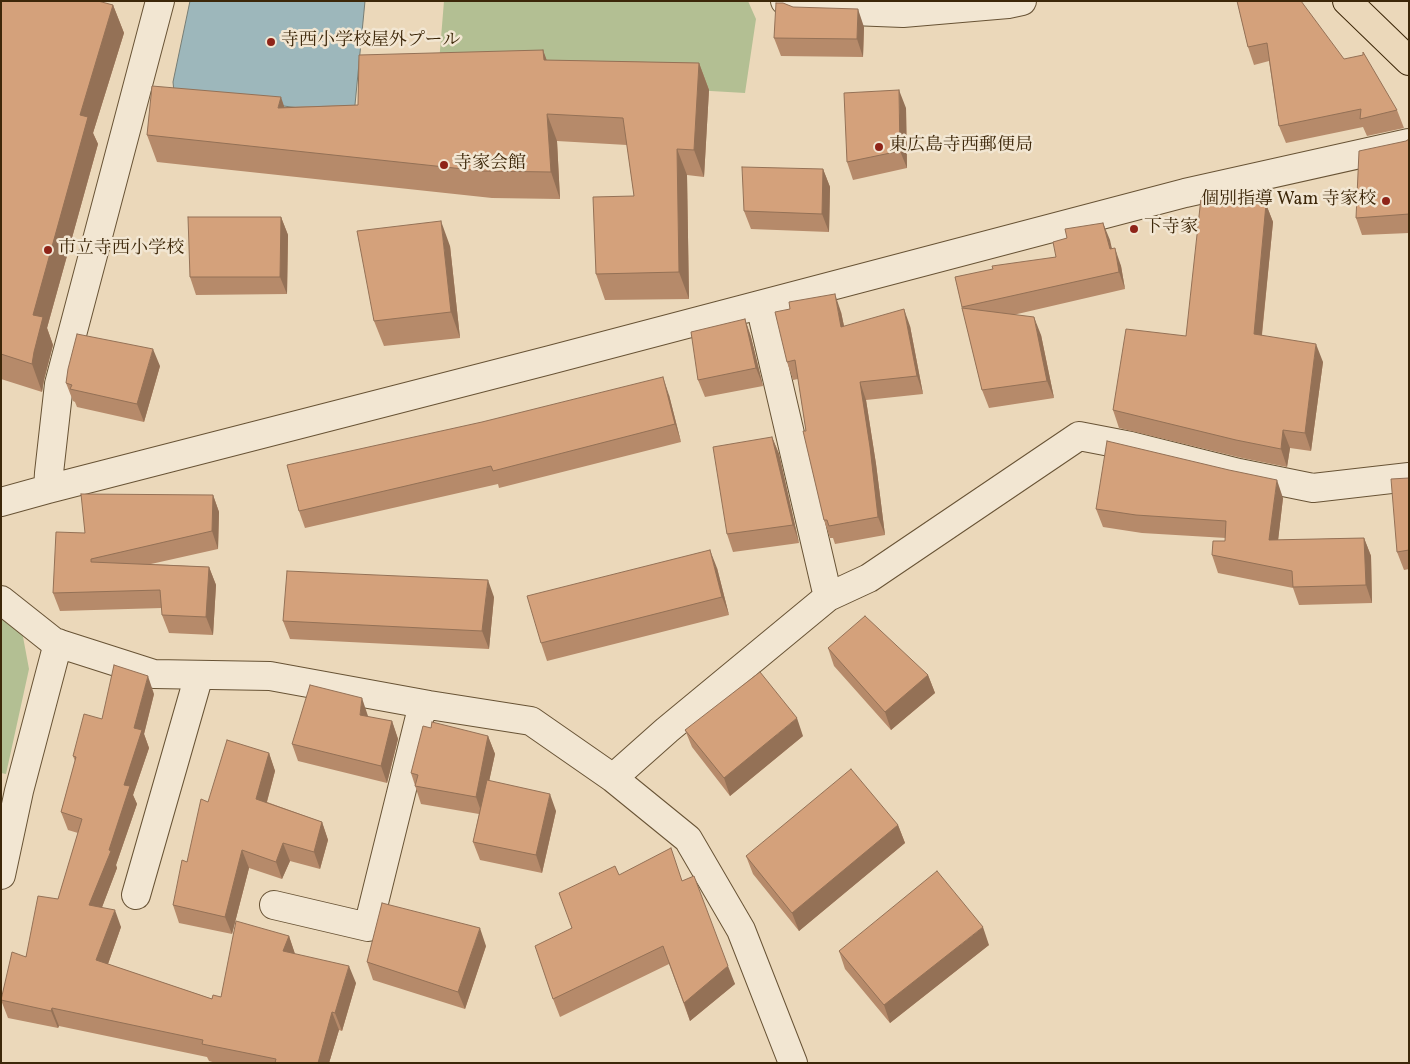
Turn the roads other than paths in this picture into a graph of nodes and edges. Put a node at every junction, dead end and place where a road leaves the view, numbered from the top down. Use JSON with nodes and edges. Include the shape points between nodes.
{"nodes":[{"id":1,"x":160,"y":1,"type":"edge"},
{"id":2,"x":785,"y":1,"type":"edge"},
{"id":3,"x":1022,"y":1,"type":"edge"},
{"id":4,"x":1347,"y":1,"type":"edge"},
{"id":5,"x":1409,"y":61,"type":"edge"},
{"id":6,"x":1409,"y":143,"type":"edge"},
{"id":7,"x":760,"y":305,"type":"junction"},
{"id":8,"x":1409,"y":476,"type":"edge"},
{"id":9,"x":48,"y":489,"type":"junction"},
{"id":10,"x":1,"y":502,"type":"edge"},
{"id":11,"x":828,"y":597,"type":"junction"},
{"id":12,"x":1,"y":600,"type":"edge"},
{"id":13,"x":58,"y":643,"type":"junction"},
{"id":14,"x":199,"y":675,"type":"junction"},
{"id":15,"x":423,"y":704,"type":"junction"},
{"id":16,"x":613,"y":778,"type":"junction"},
{"id":17,"x":1,"y":875,"type":"edge"},
{"id":18,"x":136,"y":895,"type":"dead end"},
{"id":19,"x":274,"y":905,"type":"dead end"},
{"id":20,"x":793,"y":1063,"type":"edge"}],
"edges":[{"from":1,"to":9,"type":"street","via":[[59,384]]},
{"from":2,"to":3,"type":"street","via":[[800,9],[903,13]]},
{"from":4,"to":5,"type":"highway"},
{"from":6,"to":7,"type":"street","via":[[1185,193]]},
{"from":7,"to":9,"type":"street"},
{"from":7,"to":11,"type":"street"},
{"from":8,"to":11,"type":"street","via":[[1313,488],[1079,436],[869,578]]},
{"from":9,"to":10,"type":"street"},
{"from":11,"to":16,"type":"street"},
{"from":12,"to":13,"type":"street"},
{"from":13,"to":14,"type":"street","via":[[154,674]]},
{"from":13,"to":17,"type":"street","via":[[19,791]]},
{"from":14,"to":15,"type":"street","via":[[270,676]]},
{"from":14,"to":18,"type":"street"},
{"from":15,"to":16,"type":"street","via":[[532,721]]},
{"from":15,"to":19,"type":"street","via":[[368,927]]},
{"from":16,"to":20,"type":"street","via":[[688,839],[741,930]]}]}
